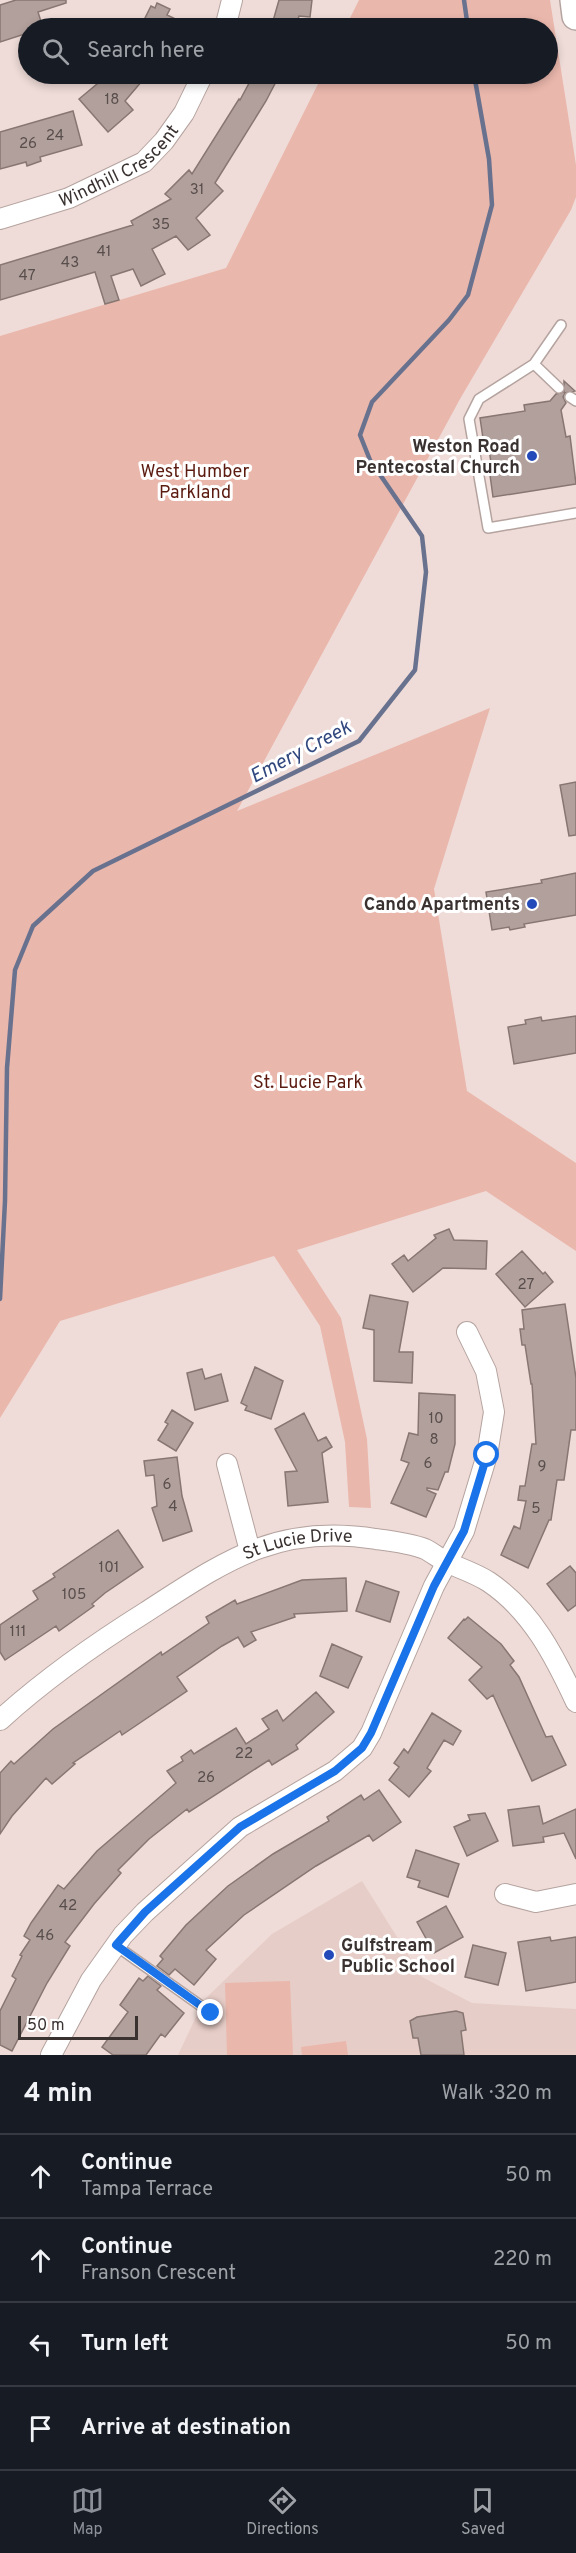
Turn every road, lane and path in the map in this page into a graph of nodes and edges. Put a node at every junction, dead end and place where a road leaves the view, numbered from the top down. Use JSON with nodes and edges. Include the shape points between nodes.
{"nodes":[{"id":1,"x":231,"y":0,"type":"edge"},
{"id":2,"x":574,"y":0,"type":"edge"},
{"id":3,"x":576,"y":16,"type":"edge"},
{"id":4,"x":227,"y":18,"type":"edge"},
{"id":5,"x":198,"y":84,"type":"edge"},
{"id":6,"x":0,"y":219,"type":"edge"},
{"id":7,"x":561,"y":325,"type":"dead end"},
{"id":8,"x":534,"y":364,"type":"junction"},
{"id":9,"x":559,"y":388,"type":"dead end"},
{"id":10,"x":576,"y":513,"type":"edge"},
{"id":11,"x":467,"y":1332,"type":"dead end"},
{"id":12,"x":227,"y":1464,"type":"dead end"},
{"id":13,"x":250,"y":1551,"type":"junction"},
{"id":14,"x":446,"y":1562,"type":"junction"},
{"id":15,"x":576,"y":1702,"type":"edge"},
{"id":16,"x":0,"y":1720,"type":"edge"},
{"id":17,"x":505,"y":1894,"type":"dead end"},
{"id":18,"x":576,"y":1894,"type":"edge"},
{"id":19,"x":116,"y":1945,"type":"junction"},
{"id":20,"x":211,"y":2013,"type":"dead end"},
{"id":21,"x":51,"y":2055,"type":"edge"}],
"edges":[{"from":1,"to":4,"type":"street"},
{"from":2,"to":3,"type":"main road"},
{"from":5,"to":6,"type":"street","name":"Windhill Crescent","via":[[164,141],[144,162],[69,198]]},
{"from":7,"to":8,"type":"lane"},
{"from":8,"to":9,"type":"lane"},
{"from":8,"to":10,"type":"lane","via":[[479,399],[469,418],[488,528]]},
{"from":11,"to":14,"type":"street","via":[[486,1371],[494,1412],[487,1455],[464,1531]]},
{"from":12,"to":13,"type":"street"},
{"from":13,"to":14,"type":"street","name":"St Lucie Drive","via":[[291,1538],[344,1534],[411,1544]]},
{"from":13,"to":16,"type":"street","name":"St Lucie Drive","via":[[213,1568],[98,1642]]},
{"from":14,"to":15,"type":"street","name":"St Lucie Drive","via":[[489,1582],[522,1612],[557,1662]]},
{"from":14,"to":19,"type":"street","via":[[362,1748],[335,1771],[240,1827],[145,1912]]},
{"from":17,"to":18,"type":"street","via":[[536,1902]]},
{"from":19,"to":20,"type":"lane"},
{"from":19,"to":21,"type":"street","via":[[91,1980]]}]}
